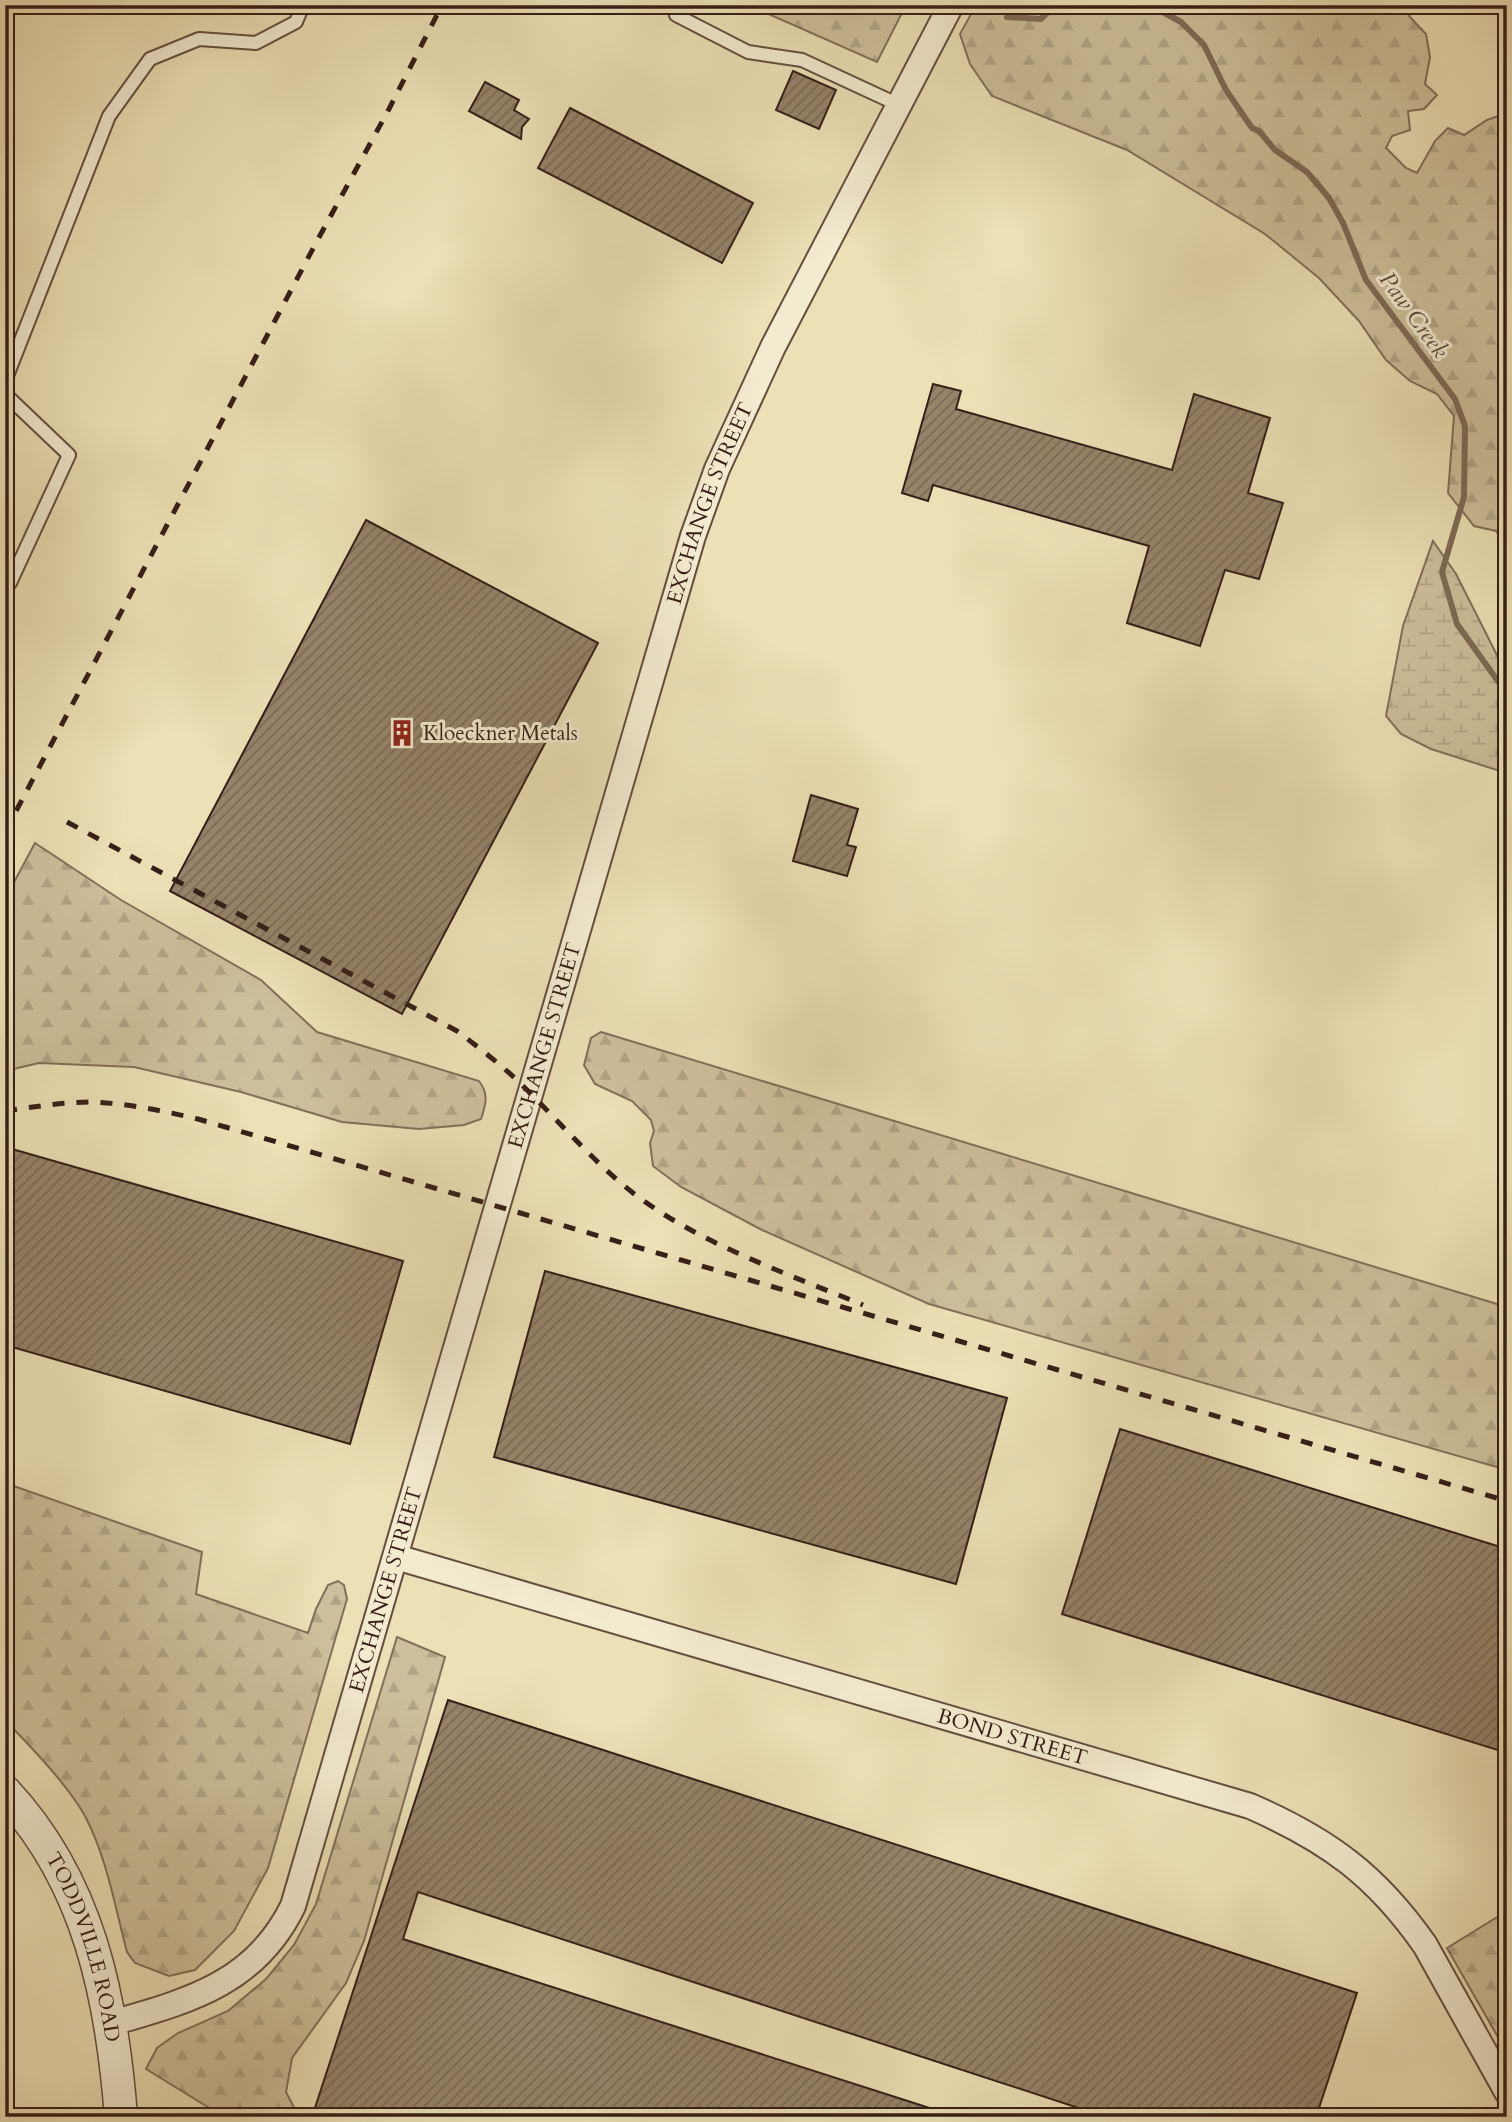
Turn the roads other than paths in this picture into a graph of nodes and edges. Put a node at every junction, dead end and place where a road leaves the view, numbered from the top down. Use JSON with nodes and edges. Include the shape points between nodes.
{"nodes":[{"id":1,"x":303,"y":5,"type":"edge"},
{"id":2,"x":951,"y":5,"type":"edge"},
{"id":3,"x":677,"y":15,"type":"dead end"},
{"id":4,"x":899,"y":105,"type":"junction"},
{"id":5,"x":5,"y":381,"type":"edge"},
{"id":6,"x":5,"y":394,"type":"edge"},
{"id":7,"x":5,"y":587,"type":"edge"},
{"id":8,"x":396,"y":1558,"type":"junction"},
{"id":9,"x":5,"y":1792,"type":"edge"},
{"id":10,"x":111,"y":2023,"type":"junction"},
{"id":11,"x":1507,"y":2092,"type":"edge"},
{"id":12,"x":121,"y":2117,"type":"edge"}],
"edges":[{"from":1,"to":5,"type":"lane","via":[[296,22],[256,43],[199,39],[150,59],[109,116]]},
{"from":2,"to":4,"type":"street","name":"EXCHANGE STREET"},
{"from":3,"to":4,"type":"lane","via":[[748,52],[802,60]]},
{"from":4,"to":8,"type":"street","name":"EXCHANGE STREET","via":[[767,358],[693,536]]},
{"from":6,"to":7,"type":"lane","via":[[69,455]]},
{"from":8,"to":10,"type":"street","name":"EXCHANGE STREET","via":[[286,1920],[258,1956],[218,1986],[188,2001]]},
{"from":8,"to":11,"type":"street","name":"BOND STREET","via":[[1250,1806],[1292,1824],[1349,1861],[1412,1927]]},
{"from":9,"to":10,"type":"street","name":"TODDVILLE ROAD","via":[[49,1848],[72,1893],[92,1940]]},
{"from":10,"to":12,"type":"street","name":"TODDVILLE ROAD"}]}
